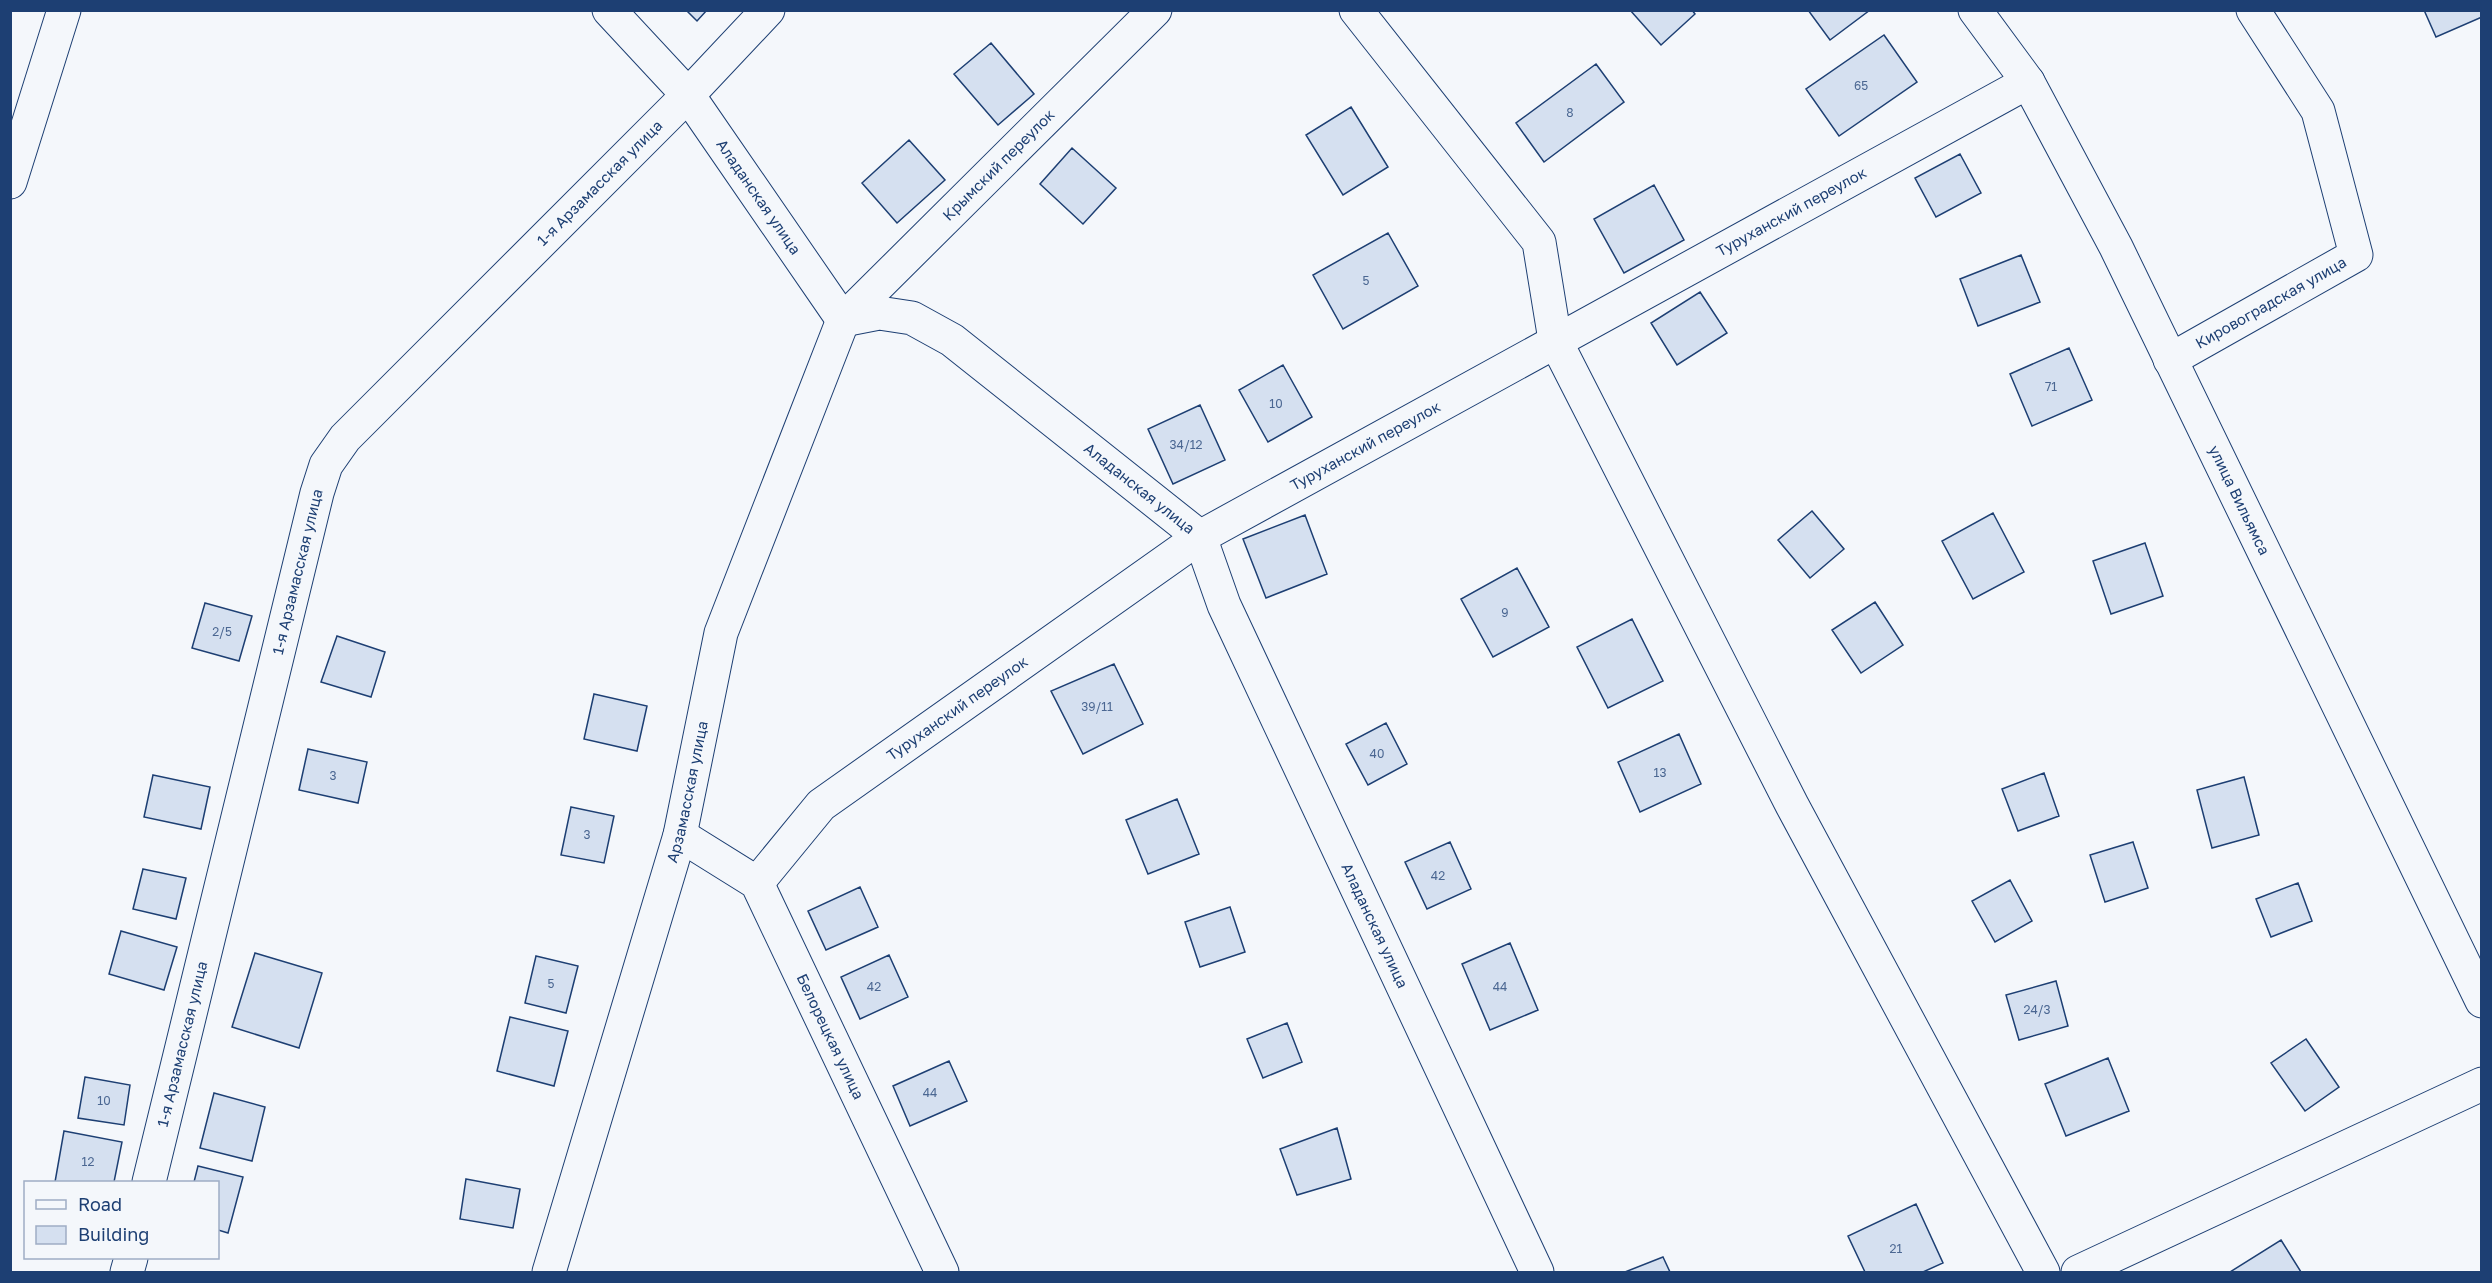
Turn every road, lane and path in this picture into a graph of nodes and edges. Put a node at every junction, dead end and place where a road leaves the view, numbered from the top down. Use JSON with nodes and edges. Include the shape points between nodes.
{"nodes":[{"id":1,"x":64,"y":10,"type":"edge"},
{"id":2,"x":609,"y":10,"type":"edge"},
{"id":3,"x":768,"y":10,"type":"edge"},
{"id":4,"x":1155,"y":10,"type":"edge"},
{"id":5,"x":1356,"y":10,"type":"edge"},
{"id":6,"x":1976,"y":10,"type":"edge"},
{"id":7,"x":2253,"y":10,"type":"edge"},
{"id":8,"x":2028,"y":82,"type":"junction"},
{"id":9,"x":688,"y":95,"type":"junction"},
{"id":10,"x":10,"y":182,"type":"edge"},
{"id":11,"x":843,"y":320,"type":"junction"},
{"id":12,"x":1555,"y":340,"type":"junction"},
{"id":13,"x":2170,"y":360,"type":"junction"},
{"id":14,"x":1200,"y":537,"type":"junction"},
{"id":15,"x":680,"y":835,"type":"junction"},
{"id":16,"x":757,"y":883,"type":"junction"},
{"id":17,"x":2481,"y":1001,"type":"edge"},
{"id":18,"x":2481,"y":1084,"type":"edge"},
{"id":19,"x":149,"y":1181,"type":"edge"},
{"id":20,"x":549,"y":1272,"type":"edge"},
{"id":21,"x":942,"y":1272,"type":"edge"},
{"id":22,"x":1537,"y":1272,"type":"edge"},
{"id":23,"x":2043,"y":1272,"type":"edge"},
{"id":24,"x":2078,"y":1272,"type":"edge"}],
"edges":[{"from":1,"to":10,"type":"street"},
{"from":2,"to":9,"type":"street","name":"Аладанская улица"},
{"from":3,"to":9,"type":"street","name":"1-я Арзамасская улица"},
{"from":4,"to":11,"type":"street","name":"Крымский переулок"},
{"from":5,"to":12,"type":"street","via":[[1539,242]]},
{"from":6,"to":8,"type":"street","name":"улица Вильямса"},
{"from":7,"to":13,"type":"street","name":"Кировоградская улица","via":[[2318,111],[2356,255]]},
{"from":8,"to":12,"type":"street","name":"Туруханский переулок"},
{"from":8,"to":13,"type":"street","name":"улица Вильямса","via":[[2116,247]]},
{"from":9,"to":11,"type":"street","name":"Аладанская улица"},
{"from":9,"to":19,"type":"street","name":"1-я Арзамасская улица","via":[[345,438],[326,465]]},
{"from":11,"to":14,"type":"street","name":"Аладанская улица","via":[[879,314],[912,318],[952,340]]},
{"from":11,"to":15,"type":"street","name":"Арзамасская улица","via":[[721,633]]},
{"from":12,"to":14,"type":"street","name":"Туруханский переулок"},
{"from":12,"to":23,"type":"street","via":[[1792,805]]},
{"from":13,"to":17,"type":"street","name":"улица Вильямса"},
{"from":14,"to":16,"type":"street","name":"Туруханский переулок","via":[[821,804]]},
{"from":14,"to":22,"type":"street","name":"Аладанская улица","via":[[1224,605]]},
{"from":15,"to":16,"type":"street"},
{"from":15,"to":20,"type":"street","name":"Арзамасская улица"},
{"from":16,"to":21,"type":"street","name":"Белорецкая улица"},
{"from":18,"to":24,"type":"street"}]}
